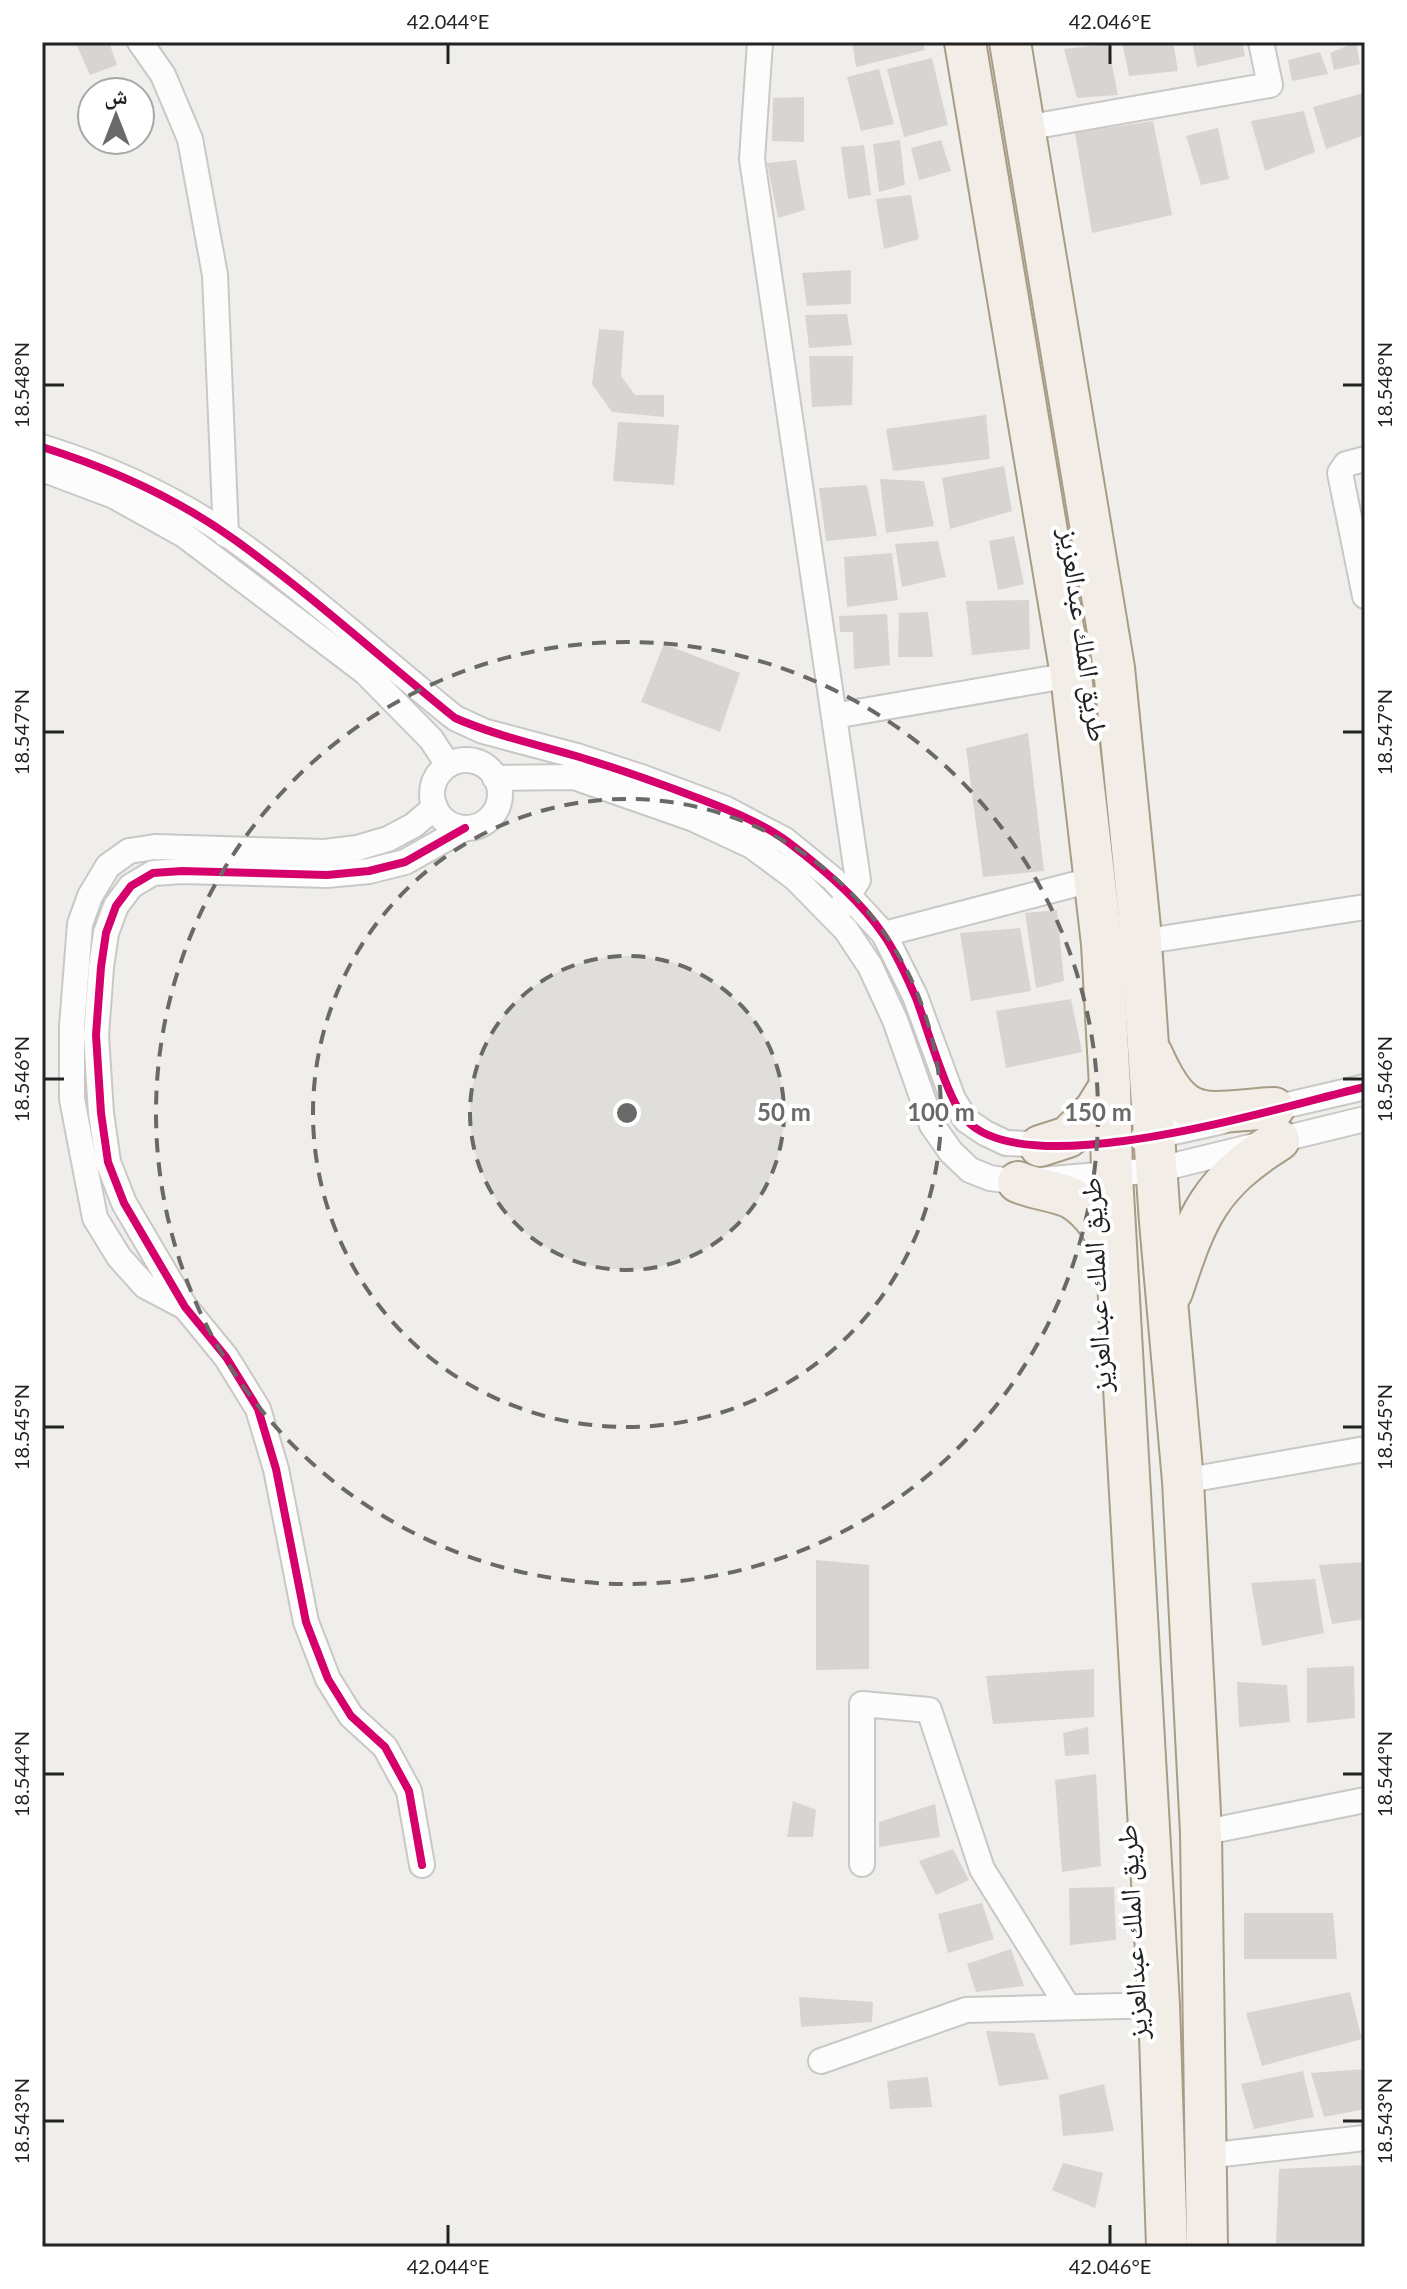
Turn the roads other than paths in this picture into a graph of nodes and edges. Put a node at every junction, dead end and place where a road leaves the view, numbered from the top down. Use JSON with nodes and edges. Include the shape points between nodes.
{"nodes":[{"id":1,"x":140,"y":42,"type":"edge"},
{"id":2,"x":760,"y":42,"type":"edge"},
{"id":3,"x":965,"y":42,"type":"edge"},
{"id":4,"x":1010,"y":42,"type":"edge"},
{"id":5,"x":1261,"y":42,"type":"edge"},
{"id":6,"x":1025,"y":128,"type":"junction"},
{"id":7,"x":42,"y":447,"type":"edge"},
{"id":8,"x":1365,"y":459,"type":"edge"},
{"id":9,"x":42,"y":469,"type":"edge"},
{"id":10,"x":226,"y":535,"type":"junction"},
{"id":11,"x":1365,"y":596,"type":"edge"},
{"id":12,"x":1071,"y":675,"type":"junction"},
{"id":13,"x":834,"y":716,"type":"junction"},
{"id":14,"x":577,"y":756,"type":"junction"},
{"id":15,"x":448,"y":765,"type":"junction"},
{"id":16,"x":488,"y":770,"type":"junction"},
{"id":17,"x":435,"y":807,"type":"junction"},
{"id":18,"x":465,"y":828,"type":"junction"},
{"id":19,"x":1095,"y":879,"type":"junction"},
{"id":20,"x":849,"y":896,"type":"junction"},
{"id":21,"x":1365,"y":907,"type":"edge"},
{"id":22,"x":834,"y":918,"type":"junction"},
{"id":23,"x":884,"y":934,"type":"junction"},
{"id":24,"x":1141,"y":942,"type":"junction"},
{"id":25,"x":1148,"y":1044,"type":"junction"},
{"id":26,"x":1110,"y":1086,"type":"junction"},
{"id":27,"x":1365,"y":1087,"type":"edge"},
{"id":28,"x":1365,"y":1119,"type":"edge"},
{"id":29,"x":1276,"y":1124,"type":"junction"},
{"id":30,"x":1040,"y":1146,"type":"junction"},
{"id":31,"x":1155,"y":1154,"type":"junction"},
{"id":32,"x":1111,"y":1159,"type":"junction"},
{"id":33,"x":1018,"y":1182,"type":"junction"},
{"id":34,"x":1116,"y":1255,"type":"junction"},
{"id":35,"x":185,"y":1307,"type":"junction"},
{"id":36,"x":1167,"y":1307,"type":"junction"},
{"id":37,"x":1365,"y":1449,"type":"edge"},
{"id":38,"x":1183,"y":1481,"type":"junction"},
{"id":39,"x":1365,"y":1800,"type":"edge"},
{"id":40,"x":1201,"y":1833,"type":"junction"},
{"id":41,"x":862,"y":1864,"type":"dead end"},
{"id":42,"x":422,"y":1865,"type":"dead end"},
{"id":43,"x":1159,"y":2005,"type":"junction"},
{"id":44,"x":1068,"y":2007,"type":"junction"},
{"id":45,"x":821,"y":2061,"type":"dead end"},
{"id":46,"x":1365,"y":2138,"type":"edge"},
{"id":47,"x":1205,"y":2156,"type":"junction"},
{"id":48,"x":1167,"y":2247,"type":"edge"},
{"id":49,"x":1207,"y":2247,"type":"edge"}],
"edges":[{"from":1,"to":10,"type":"street","via":[[163,75],[190,139],[212,260]]},
{"from":2,"to":13,"type":"street","via":[[752,159]]},
{"from":3,"to":12,"type":"main road","name":"طريق الملك عبدالعزيز"},
{"from":4,"to":6,"type":"main road","name":"طريق الملك عبدالعزيز"},
{"from":5,"to":6,"type":"street","via":[[1270,85]]},
{"from":6,"to":24,"type":"main road","name":"طريق الملك عبدالعزيز","via":[[1114,668]]},
{"from":7,"to":10,"type":"street","via":[[162,496]]},
{"from":8,"to":11,"type":"street","via":[[1346,464],[1340,473]]},
{"from":9,"to":15,"type":"street","via":[[114,496],[184,535],[365,672],[431,739]]},
{"from":10,"to":14,"type":"street","via":[[455,718],[483,731]]},
{"from":12,"to":13,"type":"street"},
{"from":12,"to":19,"type":"main road","name":"طريق الملك عبدالعزيز"},
{"from":13,"to":20,"type":"street","via":[[858,880]]},
{"from":14,"to":16,"type":"street"},
{"from":14,"to":20,"type":"street","via":[[724,808],[785,840]]},
{"from":15,"to":16,"type":"street","via":[[469,761]]},
{"from":15,"to":17,"type":"street","via":[[434,781]]},
{"from":16,"to":18,"type":"street","via":[[499,801],[487,820]]},
{"from":16,"to":22,"type":"street","via":[[574,777],[694,819],[752,846],[795,878]]},
{"from":17,"to":18,"type":"street","via":[[444,820]]},
{"from":17,"to":35,"type":"street","via":[[388,839],[357,848],[129,851],[108,866],[90,896],[76,956],[72,1099],[91,1203],[119,1257],[145,1286]]},
{"from":18,"to":35,"type":"street","via":[[405,862],[369,871],[153,873],[131,886],[116,906],[106,933],[96,1035],[108,1162],[124,1203]]},
{"from":19,"to":23,"type":"street"},
{"from":19,"to":26,"type":"main road","name":"طريق الملك عبدالعزيز"},
{"from":20,"to":22,"type":"street"},
{"from":20,"to":23,"type":"street"},
{"from":21,"to":24,"type":"street"},
{"from":22,"to":33,"type":"street","via":[[870,966],[932,1125],[944,1143],[970,1170]]},
{"from":23,"to":30,"type":"street","via":[[966,1120],[1006,1143]]},
{"from":24,"to":25,"type":"main road","name":"طريق الملك عبدالعزيز"},
{"from":25,"to":29,"type":"main road","via":[[1168,1088],[1193,1110]]},
{"from":25,"to":31,"type":"main road","name":"طريق الملك عبدالعزيز"},
{"from":26,"to":30,"type":"main road","via":[[1068,1137]]},
{"from":26,"to":32,"type":"main road","name":"طريق الملك عبدالعزيز"},
{"from":27,"to":29,"type":"street"},
{"from":28,"to":29,"type":"street"},
{"from":29,"to":31,"type":"street"},
{"from":29,"to":31,"type":"street"},
{"from":29,"to":36,"type":"main road","via":[[1199,1218]]},
{"from":30,"to":32,"type":"street"},
{"from":31,"to":32,"type":"street"},
{"from":31,"to":32,"type":"street"},
{"from":31,"to":36,"type":"main road","name":"طريق الملك عبدالعزيز"},
{"from":32,"to":33,"type":"street"},
{"from":32,"to":34,"type":"main road","name":"طريق الملك عبدالعزيز"},
{"from":33,"to":34,"type":"main road","via":[[1074,1199],[1096,1221]]},
{"from":34,"to":43,"type":"main road","name":"طريق الملك عبدالعزيز"},
{"from":35,"to":42,"type":"street","via":[[226,1357],[258,1409],[276,1469],[306,1622],[328,1679],[351,1716],[385,1747],[409,1791]]},
{"from":36,"to":38,"type":"main road","name":"طريق الملك عبدالعزيز"},
{"from":37,"to":38,"type":"street"},
{"from":38,"to":40,"type":"main road","name":"طريق الملك عبدالعزيز"},
{"from":39,"to":40,"type":"street"},
{"from":40,"to":47,"type":"main road","name":"طريق الملك عبدالعزيز"},
{"from":41,"to":44,"type":"street","via":[[862,1704],[929,1710],[982,1869]]},
{"from":43,"to":44,"type":"street"},
{"from":43,"to":48,"type":"main road","name":"طريق الملك عبدالعزيز"},
{"from":44,"to":45,"type":"street","via":[[966,2010]]},
{"from":46,"to":47,"type":"street"},
{"from":47,"to":49,"type":"main road","name":"طريق الملك عبدالعزيز"}]}
